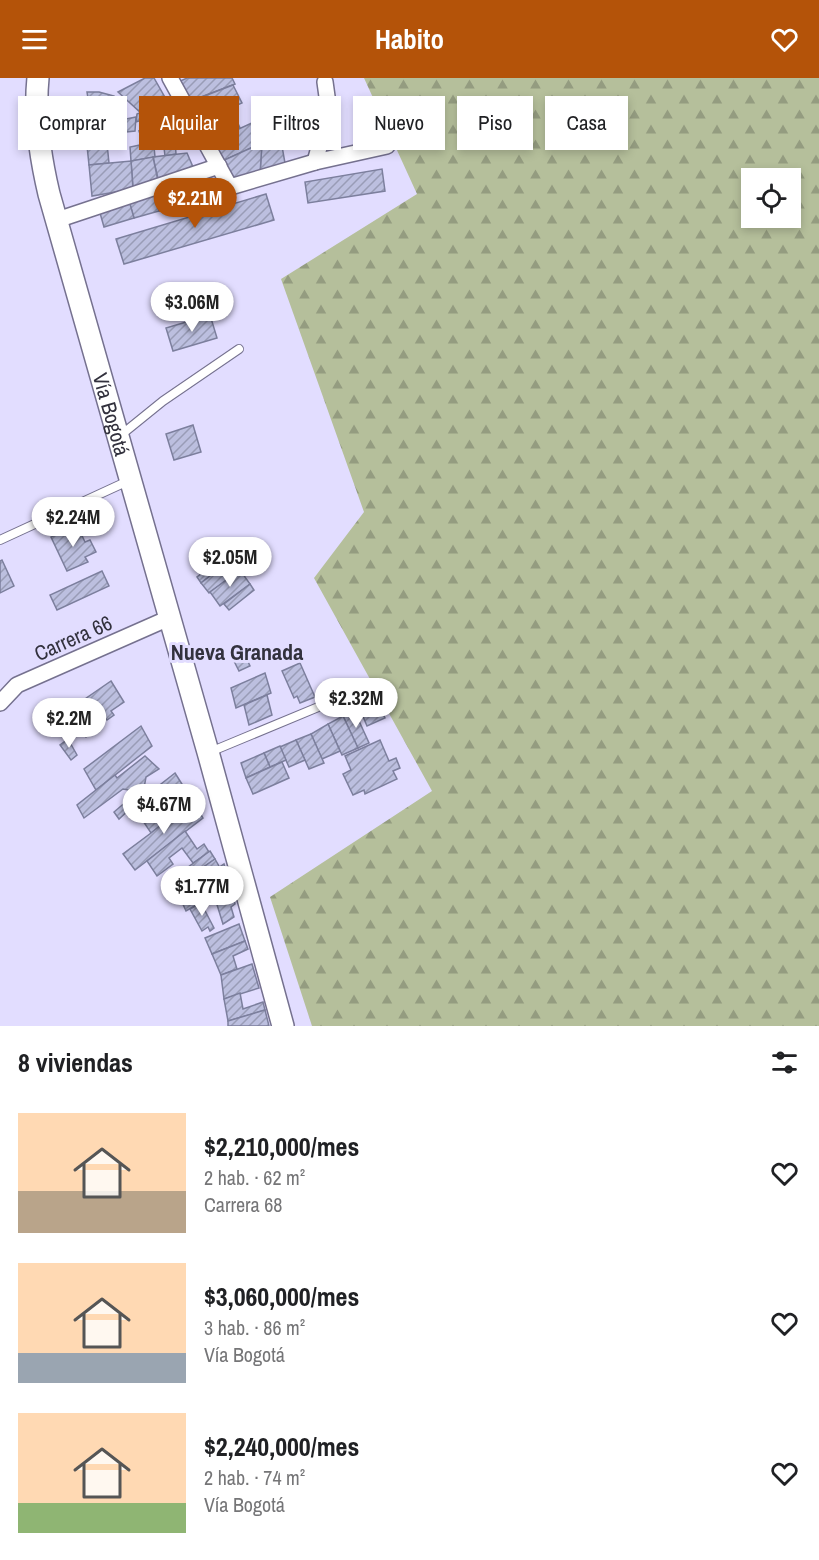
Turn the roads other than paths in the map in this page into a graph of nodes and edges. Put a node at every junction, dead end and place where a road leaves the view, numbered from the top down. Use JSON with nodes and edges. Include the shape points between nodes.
{"nodes":[{"id":1,"x":38,"y":78,"type":"edge"},
{"id":2,"x":170,"y":78,"type":"edge"},
{"id":3,"x":325,"y":82,"type":"dead end"},
{"id":4,"x":369,"y":150,"type":"edge"},
{"id":5,"x":315,"y":162,"type":"junction"},
{"id":6,"x":219,"y":166,"type":"junction"},
{"id":7,"x":57,"y":220,"type":"junction"},
{"id":8,"x":239,"y":349,"type":"dead end"},
{"id":9,"x":119,"y":436,"type":"junction"},
{"id":10,"x":130,"y":481,"type":"junction"},
{"id":11,"x":0,"y":540,"type":"edge"},
{"id":12,"x":169,"y":618,"type":"junction"},
{"id":13,"x":352,"y":693,"type":"dead end"},
{"id":14,"x":0,"y":704,"type":"edge"},
{"id":15,"x":208,"y":752,"type":"junction"},
{"id":16,"x":283,"y":1026,"type":"edge"}],
"edges":[{"from":1,"to":7,"type":"main road","name":"Vía Bogotá","via":[[35,103],[42,166]]},
{"from":2,"to":6,"type":"street"},
{"from":3,"to":5,"type":"street","via":[[328,111]]},
{"from":4,"to":5,"type":"street"},
{"from":5,"to":6,"type":"street","via":[[230,187]]},
{"from":6,"to":7,"type":"street"},
{"from":7,"to":9,"type":"main road","name":"Vía Bogotá"},
{"from":8,"to":9,"type":"lane"},
{"from":9,"to":10,"type":"main road","name":"Vía Bogotá"},
{"from":10,"to":11,"type":"lane"},
{"from":10,"to":12,"type":"main road","name":"Vía Bogotá"},
{"from":12,"to":14,"type":"street","name":"Carrera 66","via":[[17,686]]},
{"from":12,"to":15,"type":"main road","name":"Vía Bogotá"},
{"from":13,"to":15,"type":"lane"},
{"from":15,"to":16,"type":"main road","name":"Vía Bogotá"}]}
